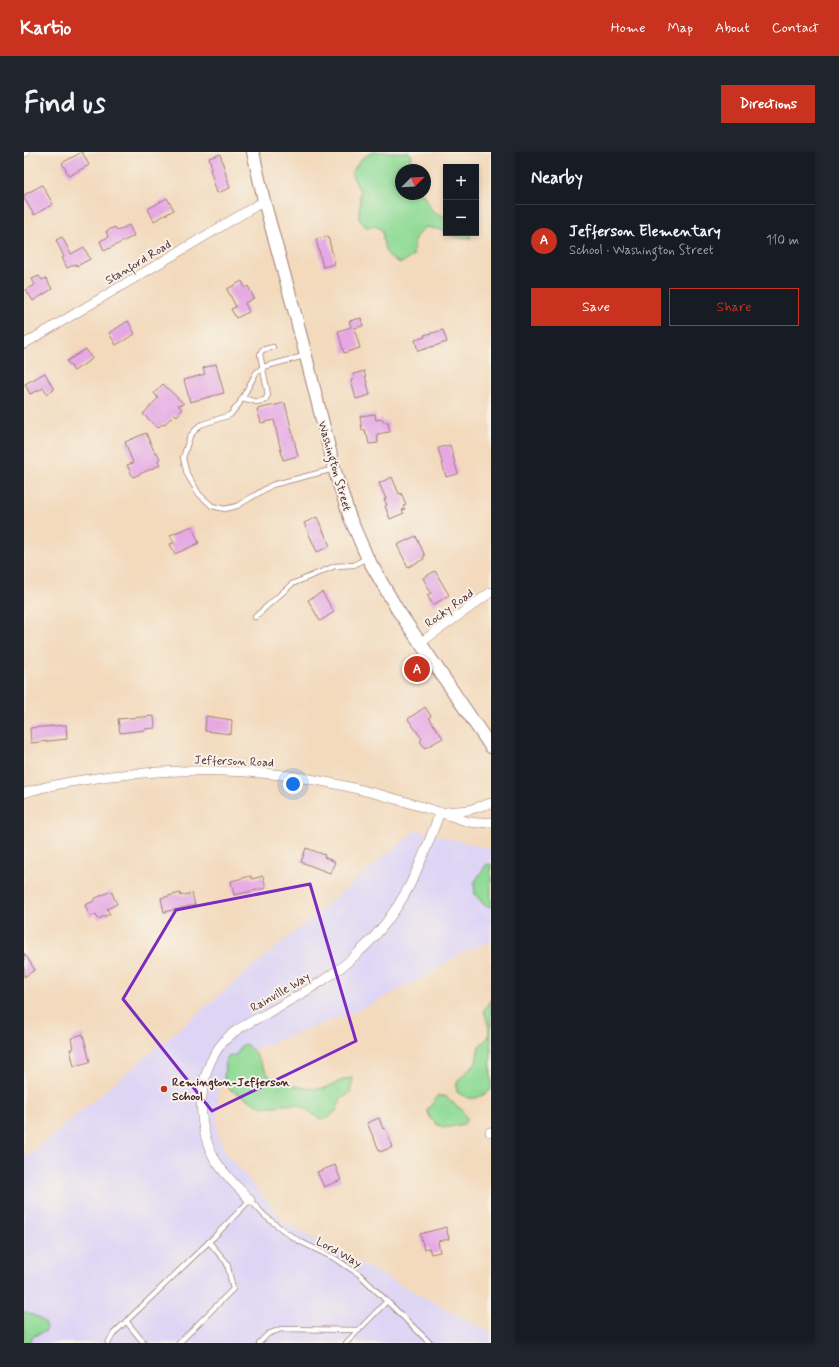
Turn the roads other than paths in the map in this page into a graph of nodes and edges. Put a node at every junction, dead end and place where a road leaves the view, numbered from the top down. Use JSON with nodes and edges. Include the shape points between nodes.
{"nodes":[{"id":1,"x":252,"y":152,"type":"edge"},
{"id":2,"x":264,"y":201,"type":"junction"},
{"id":3,"x":24,"y":344,"type":"edge"},
{"id":4,"x":273,"y":347,"type":"dead end"},
{"id":5,"x":306,"y":356,"type":"junction"},
{"id":6,"x":263,"y":367,"type":"junction"},
{"id":7,"x":242,"y":398,"type":"junction"},
{"id":8,"x":334,"y":469,"type":"junction"},
{"id":9,"x":367,"y":557,"type":"junction"},
{"id":10,"x":491,"y":592,"type":"edge"},
{"id":11,"x":255,"y":617,"type":"dead end"},
{"id":12,"x":420,"y":643,"type":"junction"},
{"id":13,"x":491,"y":747,"type":"edge"},
{"id":14,"x":24,"y":793,"type":"edge"},
{"id":15,"x":491,"y":803,"type":"edge"},
{"id":16,"x":440,"y":812,"type":"junction"},
{"id":17,"x":491,"y":822,"type":"edge"},
{"id":18,"x":250,"y":1200,"type":"junction"},
{"id":19,"x":208,"y":1242,"type":"junction"},
{"id":20,"x":386,"y":1301,"type":"junction"},
{"id":21,"x":126,"y":1321,"type":"junction"},
{"id":22,"x":358,"y":1330,"type":"junction"},
{"id":23,"x":108,"y":1343,"type":"edge"},
{"id":24,"x":144,"y":1343,"type":"edge"},
{"id":25,"x":179,"y":1343,"type":"edge"},
{"id":26,"x":259,"y":1343,"type":"edge"},
{"id":27,"x":346,"y":1343,"type":"edge"},
{"id":28,"x":430,"y":1343,"type":"edge"}],
"edges":[{"from":1,"to":2,"type":"main road","name":"Washington Street"},
{"from":2,"to":3,"type":"street","name":"Stanford Road"},
{"from":2,"to":5,"type":"main road","name":"Washington Street"},
{"from":4,"to":6,"type":"lane","via":[[262,350],[260,354]]},
{"from":5,"to":6,"type":"lane"},
{"from":5,"to":8,"type":"main road","name":"Washington Street"},
{"from":6,"to":7,"type":"lane","via":[[256,372]]},
{"from":6,"to":7,"type":"lane","via":[[268,395],[265,400],[257,402]]},
{"from":7,"to":8,"type":"lane","via":[[230,415],[200,425],[190,436],[183,458],[187,474],[199,494],[212,506],[225,509],[237,506],[272,485]]},
{"from":8,"to":9,"type":"main road","name":"Washington Street","via":[[350,518]]},
{"from":9,"to":11,"type":"lane","via":[[354,565],[335,566],[292,584]]},
{"from":9,"to":12,"type":"main road","name":"Washington Street"},
{"from":10,"to":12,"type":"street","name":"Rocky Road"},
{"from":12,"to":13,"type":"main road","name":"Washington Street"},
{"from":14,"to":16,"type":"street","name":"Jefferson Road","via":[[80,780],[134,774],[199,771],[272,774],[375,793]]},
{"from":15,"to":16,"type":"street","name":"Jefferson Road","via":[[469,810]]},
{"from":16,"to":17,"type":"street","name":"Jefferson Road","via":[[469,822]]},
{"from":16,"to":18,"type":"street","name":"Rainville Way","via":[[410,887],[375,937],[329,977],[237,1030],[220,1046],[213,1057],[203,1092],[204,1131],[221,1168]]},
{"from":18,"to":19,"type":"lane"},
{"from":18,"to":20,"type":"lane","name":"Lord Way","via":[[277,1226],[299,1241],[360,1275]]},
{"from":19,"to":21,"type":"lane"},
{"from":19,"to":25,"type":"lane","via":[[227,1263],[234,1289]]},
{"from":20,"to":22,"type":"lane"},
{"from":20,"to":28,"type":"lane","name":"Lord Way"},
{"from":21,"to":23,"type":"lane"},
{"from":21,"to":24,"type":"lane"},
{"from":22,"to":26,"type":"lane","via":[[281,1329],[268,1334]]},
{"from":22,"to":27,"type":"lane"}]}
